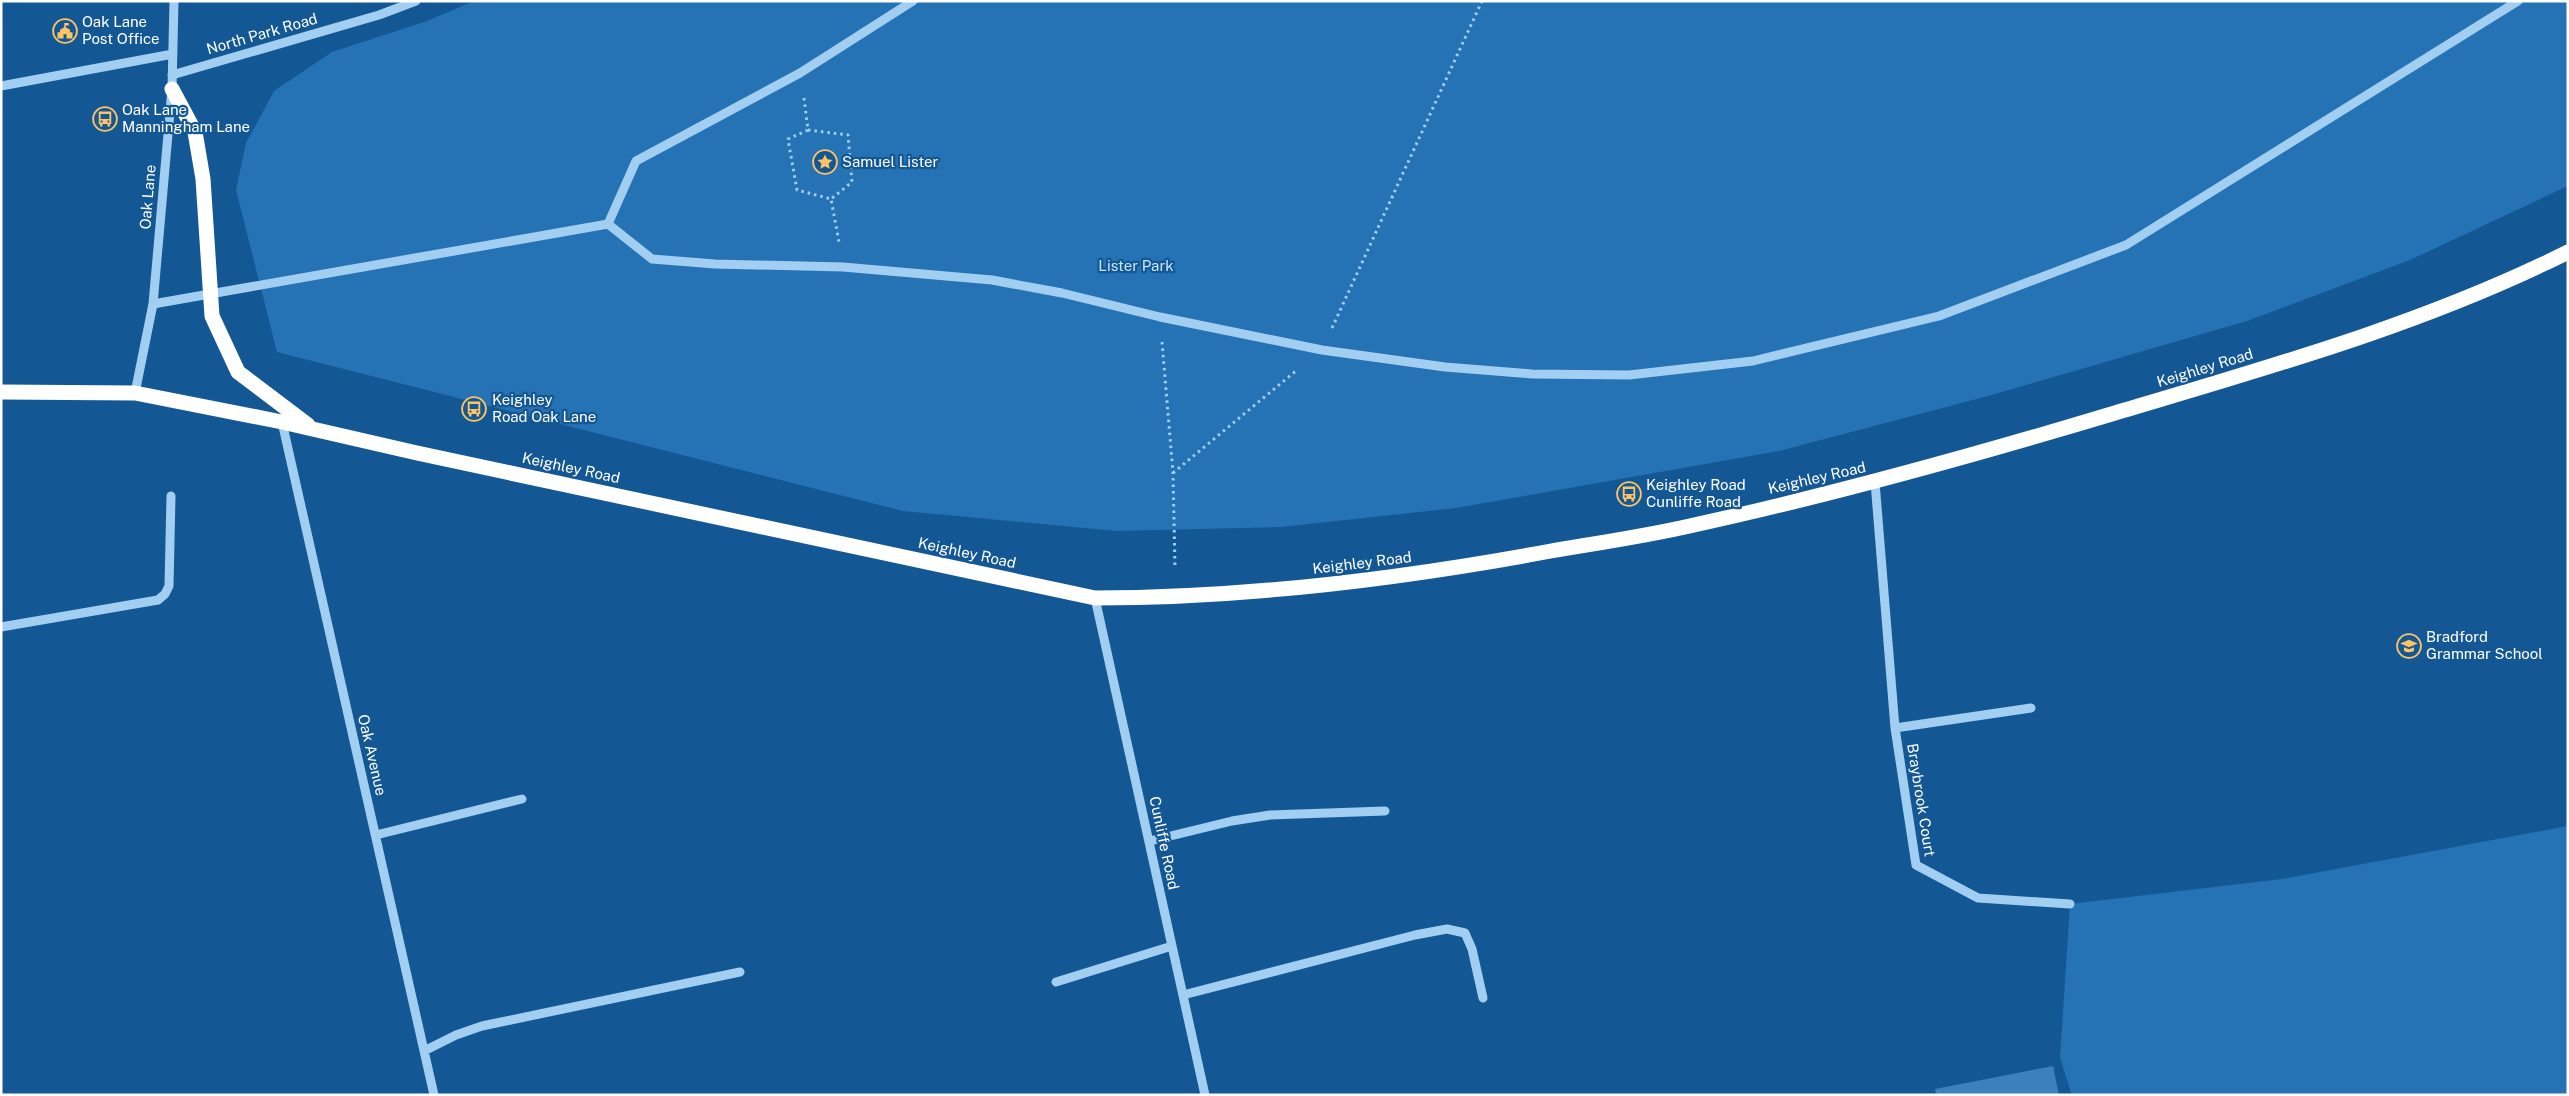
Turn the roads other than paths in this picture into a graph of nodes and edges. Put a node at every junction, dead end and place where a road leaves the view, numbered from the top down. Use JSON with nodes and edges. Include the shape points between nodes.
{"nodes":[{"id":1,"x":174,"y":1,"type":"edge"},
{"id":2,"x":416,"y":1,"type":"edge"},
{"id":3,"x":913,"y":1,"type":"edge"},
{"id":4,"x":2518,"y":1,"type":"edge"},
{"id":5,"x":172,"y":54,"type":"junction"},
{"id":6,"x":172,"y":82,"type":"junction"},
{"id":7,"x":1,"y":86,"type":"edge"},
{"id":8,"x":608,"y":224,"type":"junction"},
{"id":9,"x":2568,"y":252,"type":"edge"},
{"id":10,"x":211,"y":296,"type":"junction"},
{"id":11,"x":152,"y":304,"type":"junction"},
{"id":12,"x":1,"y":392,"type":"edge"},
{"id":13,"x":135,"y":393,"type":"junction"},
{"id":14,"x":282,"y":422,"type":"junction"},
{"id":15,"x":313,"y":429,"type":"junction"},
{"id":16,"x":1875,"y":482,"type":"junction"},
{"id":17,"x":171,"y":496,"type":"dead end"},
{"id":18,"x":1095,"y":598,"type":"junction"},
{"id":19,"x":1,"y":627,"type":"edge"},
{"id":20,"x":2031,"y":708,"type":"dead end"},
{"id":21,"x":1896,"y":728,"type":"junction"},
{"id":22,"x":522,"y":798,"type":"dead end"},
{"id":23,"x":1385,"y":811,"type":"dead end"},
{"id":24,"x":376,"y":835,"type":"junction"},
{"id":25,"x":1150,"y":841,"type":"junction"},
{"id":26,"x":2070,"y":904,"type":"dead end"},
{"id":27,"x":1172,"y":946,"type":"junction"},
{"id":28,"x":740,"y":972,"type":"dead end"},
{"id":29,"x":1056,"y":982,"type":"dead end"},
{"id":30,"x":1183,"y":995,"type":"junction"},
{"id":31,"x":1482,"y":998,"type":"dead end"},
{"id":32,"x":424,"y":1051,"type":"junction"},
{"id":33,"x":434,"y":1095,"type":"edge"},
{"id":34,"x":1205,"y":1095,"type":"edge"}],
"edges":[{"from":1,"to":5,"type":"street","name":"Oak Lane"},
{"from":2,"to":6,"type":"street","name":"North Park Road"},
{"from":3,"to":8,"type":"street","via":[[800,73],[636,161]]},
{"from":4,"to":8,"type":"street","via":[[2126,246],[1940,316],[1753,361],[1629,376],[1522,374],[1322,350],[992,280],[843,267],[652,259]]},
{"from":5,"to":6,"type":"street","name":"Oak Lane"},
{"from":5,"to":7,"type":"street"},
{"from":6,"to":10,"type":"highway","via":[[195,132],[203,179]]},
{"from":6,"to":11,"type":"street","name":"Oak Lane"},
{"from":8,"to":10,"type":"street"},
{"from":9,"to":16,"type":"highway","name":"Keighley Road","via":[[2368,335],[2274,366]]},
{"from":10,"to":11,"type":"street"},
{"from":10,"to":15,"type":"highway","via":[[212,316],[238,372]]},
{"from":11,"to":13,"type":"street","name":"Oak Lane"},
{"from":12,"to":13,"type":"highway","name":"Keighley Road"},
{"from":13,"to":14,"type":"highway","name":"Keighley Road"},
{"from":14,"to":15,"type":"highway","name":"Keighley Road"},
{"from":14,"to":24,"type":"street","name":"Oak Avenue"},
{"from":15,"to":18,"type":"highway","name":"Keighley Road"},
{"from":16,"to":18,"type":"highway","name":"Keighley Road","via":[[1691,526],[1453,569],[1285,590],[1176,598]]},
{"from":16,"to":21,"type":"street","name":"Braybrook Court"},
{"from":17,"to":19,"type":"street","via":[[169,586],[158,600]]},
{"from":18,"to":25,"type":"street","name":"Cunliffe Road"},
{"from":20,"to":21,"type":"street","name":"Braybrook Court"},
{"from":21,"to":26,"type":"street","name":"Braybrook Court","via":[[1916,865],[1978,898]]},
{"from":22,"to":24,"type":"street"},
{"from":23,"to":25,"type":"street","via":[[1270,815]]},
{"from":24,"to":32,"type":"street","name":"Oak Avenue"},
{"from":25,"to":27,"type":"street","name":"Cunliffe Road"},
{"from":27,"to":29,"type":"street"},
{"from":27,"to":30,"type":"street","name":"Cunliffe Road"},
{"from":28,"to":32,"type":"street","via":[[482,1026]]},
{"from":30,"to":31,"type":"street","via":[[1447,929],[1465,933],[1472,949]]},
{"from":30,"to":34,"type":"street","name":"Cunliffe Road"},
{"from":32,"to":33,"type":"street","name":"Oak Avenue"}]}
